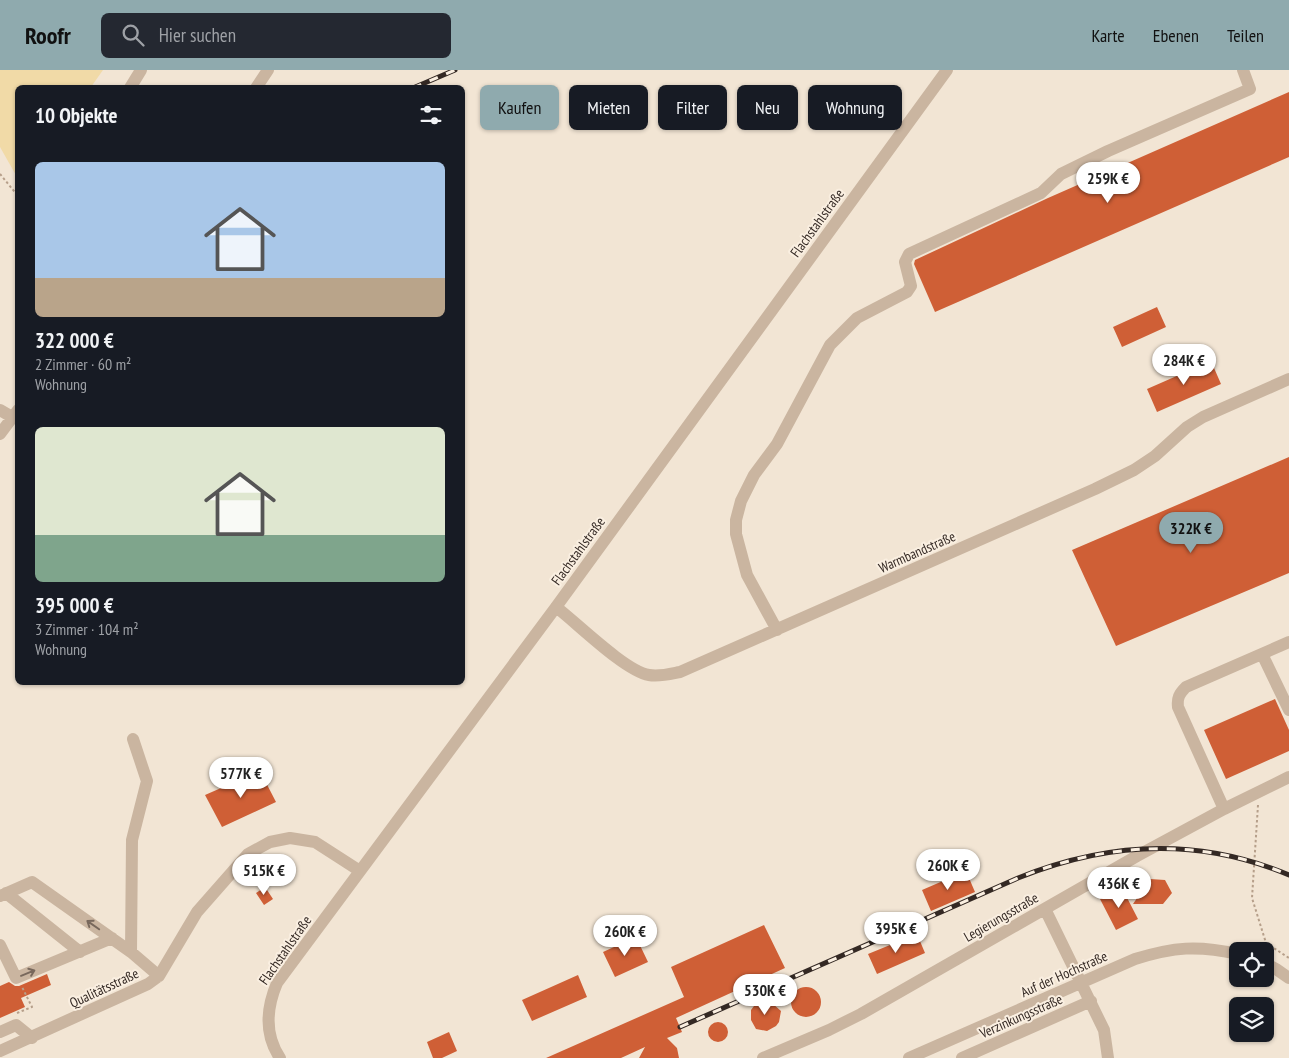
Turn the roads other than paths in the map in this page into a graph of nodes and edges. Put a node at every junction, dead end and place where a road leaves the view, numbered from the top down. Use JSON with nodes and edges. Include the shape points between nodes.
{"nodes":[{"id":1,"x":142,"y":70,"type":"edge"},
{"id":2,"x":268,"y":70,"type":"edge"},
{"id":3,"x":948,"y":70,"type":"edge"},
{"id":4,"x":1243,"y":70,"type":"edge"},
{"id":5,"x":132,"y":85,"type":"edge"},
{"id":6,"x":258,"y":85,"type":"edge"},
{"id":7,"x":1289,"y":379,"type":"edge"},
{"id":8,"x":0,"y":410,"type":"edge"},
{"id":9,"x":15,"y":414,"type":"edge"},
{"id":10,"x":0,"y":434,"type":"edge"},
{"id":11,"x":556,"y":606,"type":"junction"},
{"id":12,"x":777,"y":630,"type":"junction"},
{"id":13,"x":1289,"y":642,"type":"edge"},
{"id":14,"x":1262,"y":654,"type":"junction"},
{"id":15,"x":1289,"y":710,"type":"edge"},
{"id":16,"x":133,"y":739,"type":"dead end"},
{"id":17,"x":1289,"y":777,"type":"edge"},
{"id":18,"x":1224,"y":809,"type":"junction"},
{"id":19,"x":360,"y":872,"type":"junction"},
{"id":20,"x":3,"y":894,"type":"edge"},
{"id":21,"x":1045,"y":909,"type":"junction"},
{"id":22,"x":112,"y":938,"type":"junction"},
{"id":23,"x":0,"y":945,"type":"edge"},
{"id":24,"x":80,"y":952,"type":"junction"},
{"id":25,"x":131,"y":952,"type":"junction"},
{"id":26,"x":1229,"y":952,"type":"edge"},
{"id":27,"x":1274,"y":967,"type":"edge"},
{"id":28,"x":160,"y":976,"type":"junction"},
{"id":29,"x":1289,"y":978,"type":"edge"},
{"id":30,"x":1091,"y":1001,"type":"junction"},
{"id":31,"x":0,"y":1032,"type":"edge"},
{"id":32,"x":32,"y":1038,"type":"junction"},
{"id":33,"x":0,"y":1051,"type":"edge"},
{"id":34,"x":280,"y":1058,"type":"edge"},
{"id":35,"x":763,"y":1058,"type":"edge"},
{"id":36,"x":909,"y":1058,"type":"edge"},
{"id":37,"x":962,"y":1058,"type":"edge"},
{"id":38,"x":1108,"y":1058,"type":"edge"}],
"edges":[{"from":1,"to":5,"type":"lane"},
{"from":2,"to":6,"type":"lane"},
{"from":3,"to":11,"type":"lane","name":"Flachstahlstraße"},
{"from":4,"to":12,"type":"lane","via":[[1250,89],[1061,174],[1041,193],[909,254],[905,262],[911,286],[906,292],[857,318],[830,345],[777,444],[740,501],[736,520],[736,534],[747,575]]},
{"from":7,"to":12,"type":"lane","name":"Warmbandstraße","via":[[1187,427],[1156,456],[1134,470]]},
{"from":8,"to":9,"type":"lane"},
{"from":9,"to":10,"type":"lane"},
{"from":11,"to":12,"type":"lane","name":"Warmbandstraße","via":[[612,654],[648,675],[680,672]]},
{"from":11,"to":19,"type":"lane","name":"Flachstahlstraße"},
{"from":13,"to":14,"type":"lane"},
{"from":14,"to":15,"type":"lane"},
{"from":14,"to":18,"type":"lane","via":[[1186,687],[1177,700]]},
{"from":16,"to":25,"type":"lane","via":[[146,781],[132,840]]},
{"from":17,"to":18,"type":"lane","name":"Legierungsstraße"},
{"from":18,"to":21,"type":"lane","name":"Legierungsstraße"},
{"from":19,"to":28,"type":"lane","name":"Qualitätsstraße","via":[[315,842],[290,838],[270,842],[248,854],[196,912]]},
{"from":19,"to":34,"type":"lane","name":"Flachstahlstraße","via":[[277,983],[267,1016]]},
{"from":22,"to":20,"type":"lane","one_way":true,"via":[[32,882]]},
{"from":20,"to":24,"type":"lane"},
{"from":21,"to":30,"type":"lane"},
{"from":21,"to":35,"type":"lane","name":"Legierungsstraße","via":[[861,1014]]},
{"from":22,"to":24,"type":"lane"},
{"from":22,"to":25,"type":"lane"},
{"from":23,"to":24,"type":"lane","one_way":true,"via":[[16,978]]},
{"from":25,"to":28,"type":"lane"},
{"from":26,"to":36,"type":"lane","name":"Auf der Hochstraße","via":[[1192,947],[1135,959]]},
{"from":27,"to":29,"type":"lane"},
{"from":28,"to":32,"type":"lane","name":"Qualitätsstraße"},
{"from":30,"to":37,"type":"lane","name":"Verzinkungsstraße"},
{"from":30,"to":38,"type":"lane","via":[[1104,1030]]},
{"from":31,"to":32,"type":"lane","via":[[16,1025]]},
{"from":32,"to":33,"type":"lane","name":"Qualitätsstraße"}]}
